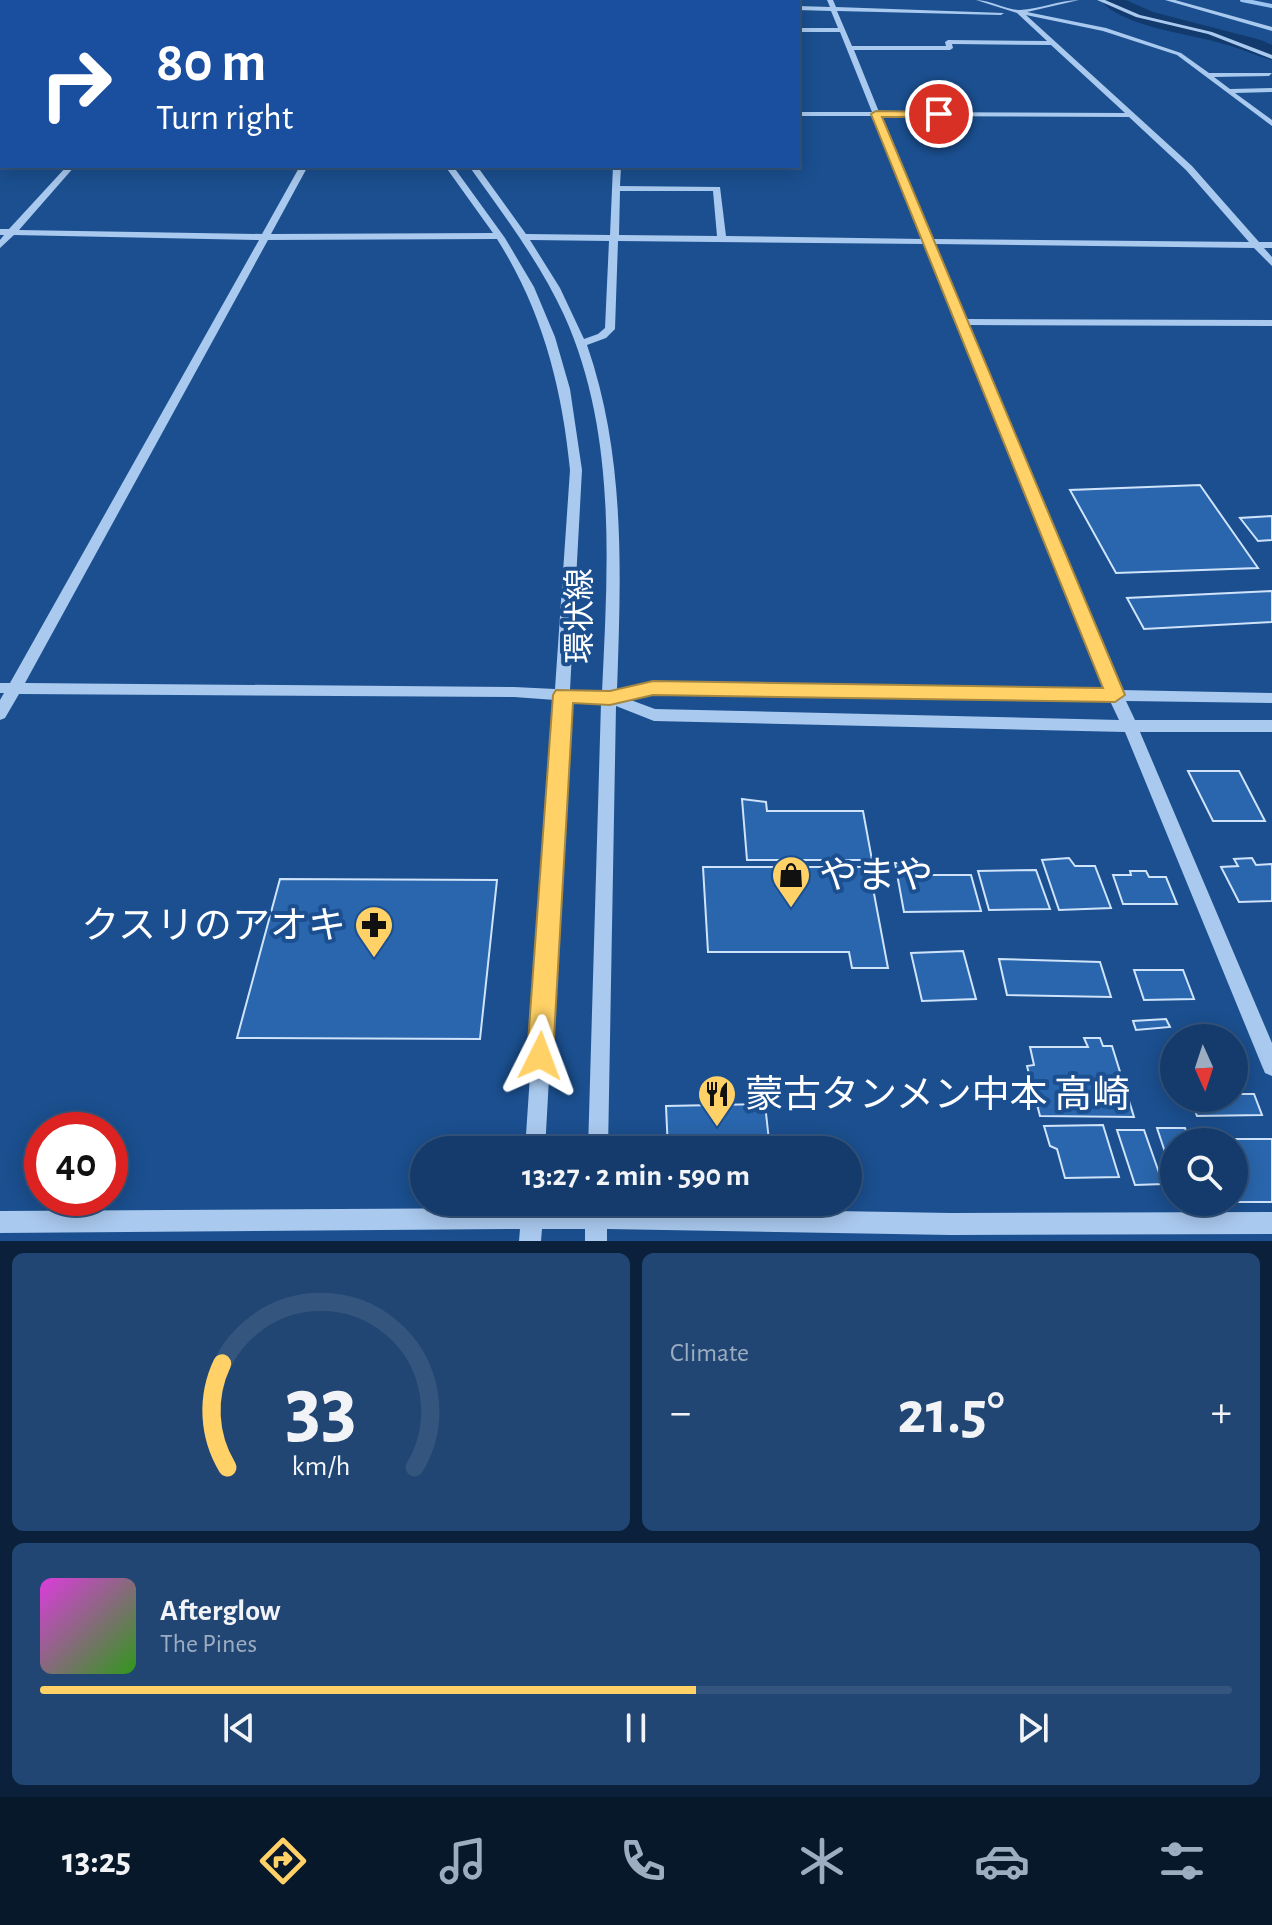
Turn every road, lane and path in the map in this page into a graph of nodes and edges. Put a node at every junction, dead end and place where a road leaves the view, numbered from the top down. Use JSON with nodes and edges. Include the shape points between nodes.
{"nodes":[{"id":1,"x":979,"y":0,"type":"edge"},
{"id":2,"x":1076,"y":0,"type":"edge"},
{"id":3,"x":1100,"y":0,"type":"edge"},
{"id":4,"x":1168,"y":0,"type":"edge"},
{"id":5,"x":833,"y":5,"type":"edge"},
{"id":6,"x":800,"y":7,"type":"edge"},
{"id":7,"x":1005,"y":9,"type":"junction"},
{"id":8,"x":1019,"y":12,"type":"junction"},
{"id":9,"x":1272,"y":29,"type":"edge"},
{"id":10,"x":800,"y":30,"type":"edge"},
{"id":11,"x":842,"y":30,"type":"junction"},
{"id":12,"x":1052,"y":43,"type":"junction"},
{"id":13,"x":849,"y":48,"type":"junction"},
{"id":14,"x":1272,"y":57,"type":"edge"},
{"id":15,"x":1269,"y":74,"type":"dead end"},
{"id":16,"x":1208,"y":75,"type":"junction"},
{"id":17,"x":1272,"y":90,"type":"edge"},
{"id":18,"x":1230,"y":91,"type":"junction"},
{"id":19,"x":800,"y":114,"type":"edge"},
{"id":20,"x":876,"y":114,"type":"junction"},
{"id":21,"x":1130,"y":115,"type":"junction"},
{"id":22,"x":1272,"y":124,"type":"edge"},
{"id":23,"x":69,"y":168,"type":"edge"},
{"id":24,"x":303,"y":168,"type":"edge"},
{"id":25,"x":450,"y":168,"type":"edge"},
{"id":26,"x":474,"y":168,"type":"edge"},
{"id":27,"x":617,"y":168,"type":"edge"},
{"id":28,"x":616,"y":188,"type":"junction"},
{"id":29,"x":0,"y":232,"type":"edge"},
{"id":30,"x":12,"y":232,"type":"junction"},
{"id":31,"x":499,"y":236,"type":"junction"},
{"id":32,"x":265,"y":237,"type":"junction"},
{"id":33,"x":525,"y":237,"type":"junction"},
{"id":34,"x":613,"y":238,"type":"junction"},
{"id":35,"x":722,"y":239,"type":"junction"},
{"id":36,"x":929,"y":242,"type":"junction"},
{"id":37,"x":0,"y":245,"type":"edge"},
{"id":38,"x":1272,"y":245,"type":"edge"},
{"id":39,"x":1257,"y":246,"type":"junction"},
{"id":40,"x":1272,"y":263,"type":"edge"},
{"id":41,"x":961,"y":322,"type":"junction"},
{"id":42,"x":1272,"y":323,"type":"edge"},
{"id":43,"x":581,"y":344,"type":"junction"},
{"id":44,"x":7,"y":688,"type":"edge"},
{"id":45,"x":563,"y":695,"type":"junction"},
{"id":46,"x":1115,"y":695,"type":"junction"},
{"id":47,"x":610,"y":698,"type":"junction"},
{"id":48,"x":1272,"y":698,"type":"edge"},
{"id":49,"x":0,"y":714,"type":"edge"},
{"id":50,"x":1130,"y":726,"type":"junction"},
{"id":51,"x":1272,"y":726,"type":"edge"},
{"id":52,"x":1272,"y":1066,"type":"edge"},
{"id":53,"x":536,"y":1136,"type":"edge"},
{"id":54,"x":598,"y":1136,"type":"edge"},
{"id":55,"x":561,"y":1216,"type":"edge"},
{"id":56,"x":596,"y":1216,"type":"edge"},
{"id":57,"x":693,"y":1216,"type":"edge"},
{"id":58,"x":531,"y":1221,"type":"edge"},
{"id":59,"x":0,"y":1222,"type":"edge"},
{"id":60,"x":1272,"y":1223,"type":"edge"},
{"id":61,"x":952,"y":1232,"type":"edge"},
{"id":62,"x":596,"y":1241,"type":"edge"}],
"edges":[{"from":1,"to":7,"type":"street"},
{"from":2,"to":8,"type":"street"},
{"from":3,"to":14,"type":"street"},
{"from":4,"to":9,"type":"street"},
{"from":5,"to":6,"type":"street"},
{"from":5,"to":7,"type":"street"},
{"from":5,"to":8,"type":"street"},
{"from":5,"to":11,"type":"street"},
{"from":7,"to":8,"type":"street"},
{"from":8,"to":12,"type":"street"},
{"from":8,"to":16,"type":"street","via":[[1151,43],[1179,54]]},
{"from":10,"to":11,"type":"street"},
{"from":11,"to":13,"type":"street"},
{"from":12,"to":13,"type":"street"},
{"from":12,"to":21,"type":"street"},
{"from":13,"to":20,"type":"street"},
{"from":15,"to":16,"type":"street"},
{"from":16,"to":18,"type":"street"},
{"from":17,"to":18,"type":"street"},
{"from":18,"to":22,"type":"street"},
{"from":19,"to":20,"type":"street"},
{"from":20,"to":21,"type":"street"},
{"from":20,"to":36,"type":"street"},
{"from":21,"to":39,"type":"street","via":[[1189,168]]},
{"from":23,"to":30,"type":"street"},
{"from":24,"to":32,"type":"street"},
{"from":25,"to":31,"type":"street","name":"環状線"},
{"from":26,"to":33,"type":"street","name":"環状線"},
{"from":27,"to":28,"type":"street"},
{"from":28,"to":34,"type":"street"},
{"from":28,"to":35,"type":"street","via":[[717,189]]},
{"from":29,"to":30,"type":"street"},
{"from":30,"to":32,"type":"street"},
{"from":30,"to":37,"type":"street"},
{"from":31,"to":32,"type":"street"},
{"from":31,"to":45,"type":"street","name":"環状線","via":[[531,289],[553,346],[573,435],[576,470]]},
{"from":32,"to":44,"type":"street"},
{"from":33,"to":34,"type":"street"},
{"from":33,"to":43,"type":"street","name":"環状線","via":[[557,286]]},
{"from":34,"to":35,"type":"street"},
{"from":34,"to":43,"type":"street","via":[[610,329]]},
{"from":35,"to":36,"type":"street"},
{"from":36,"to":39,"type":"street"},
{"from":36,"to":41,"type":"street"},
{"from":38,"to":39,"type":"street"},
{"from":39,"to":40,"type":"street"},
{"from":41,"to":42,"type":"street"},
{"from":41,"to":46,"type":"street"},
{"from":43,"to":47,"type":"street","name":"環状線","via":[[606,435],[610,475]]},
{"from":44,"to":45,"type":"street"},
{"from":44,"to":49,"type":"street"},
{"from":45,"to":47,"type":"street"},
{"from":45,"to":53,"type":"street","name":"環状線"},
{"from":46,"to":47,"type":"street","via":[[653,688]]},
{"from":46,"to":48,"type":"street"},
{"from":46,"to":50,"type":"street"},
{"from":47,"to":50,"type":"street","via":[[654,715]]},
{"from":47,"to":54,"type":"street","name":"環状線"},
{"from":50,"to":51,"type":"street"},
{"from":50,"to":52,"type":"street"},
{"from":55,"to":58,"type":"street"},
{"from":56,"to":62,"type":"street"},
{"from":57,"to":61,"type":"street"},
{"from":58,"to":59,"type":"street"},
{"from":60,"to":61,"type":"street"}]}
